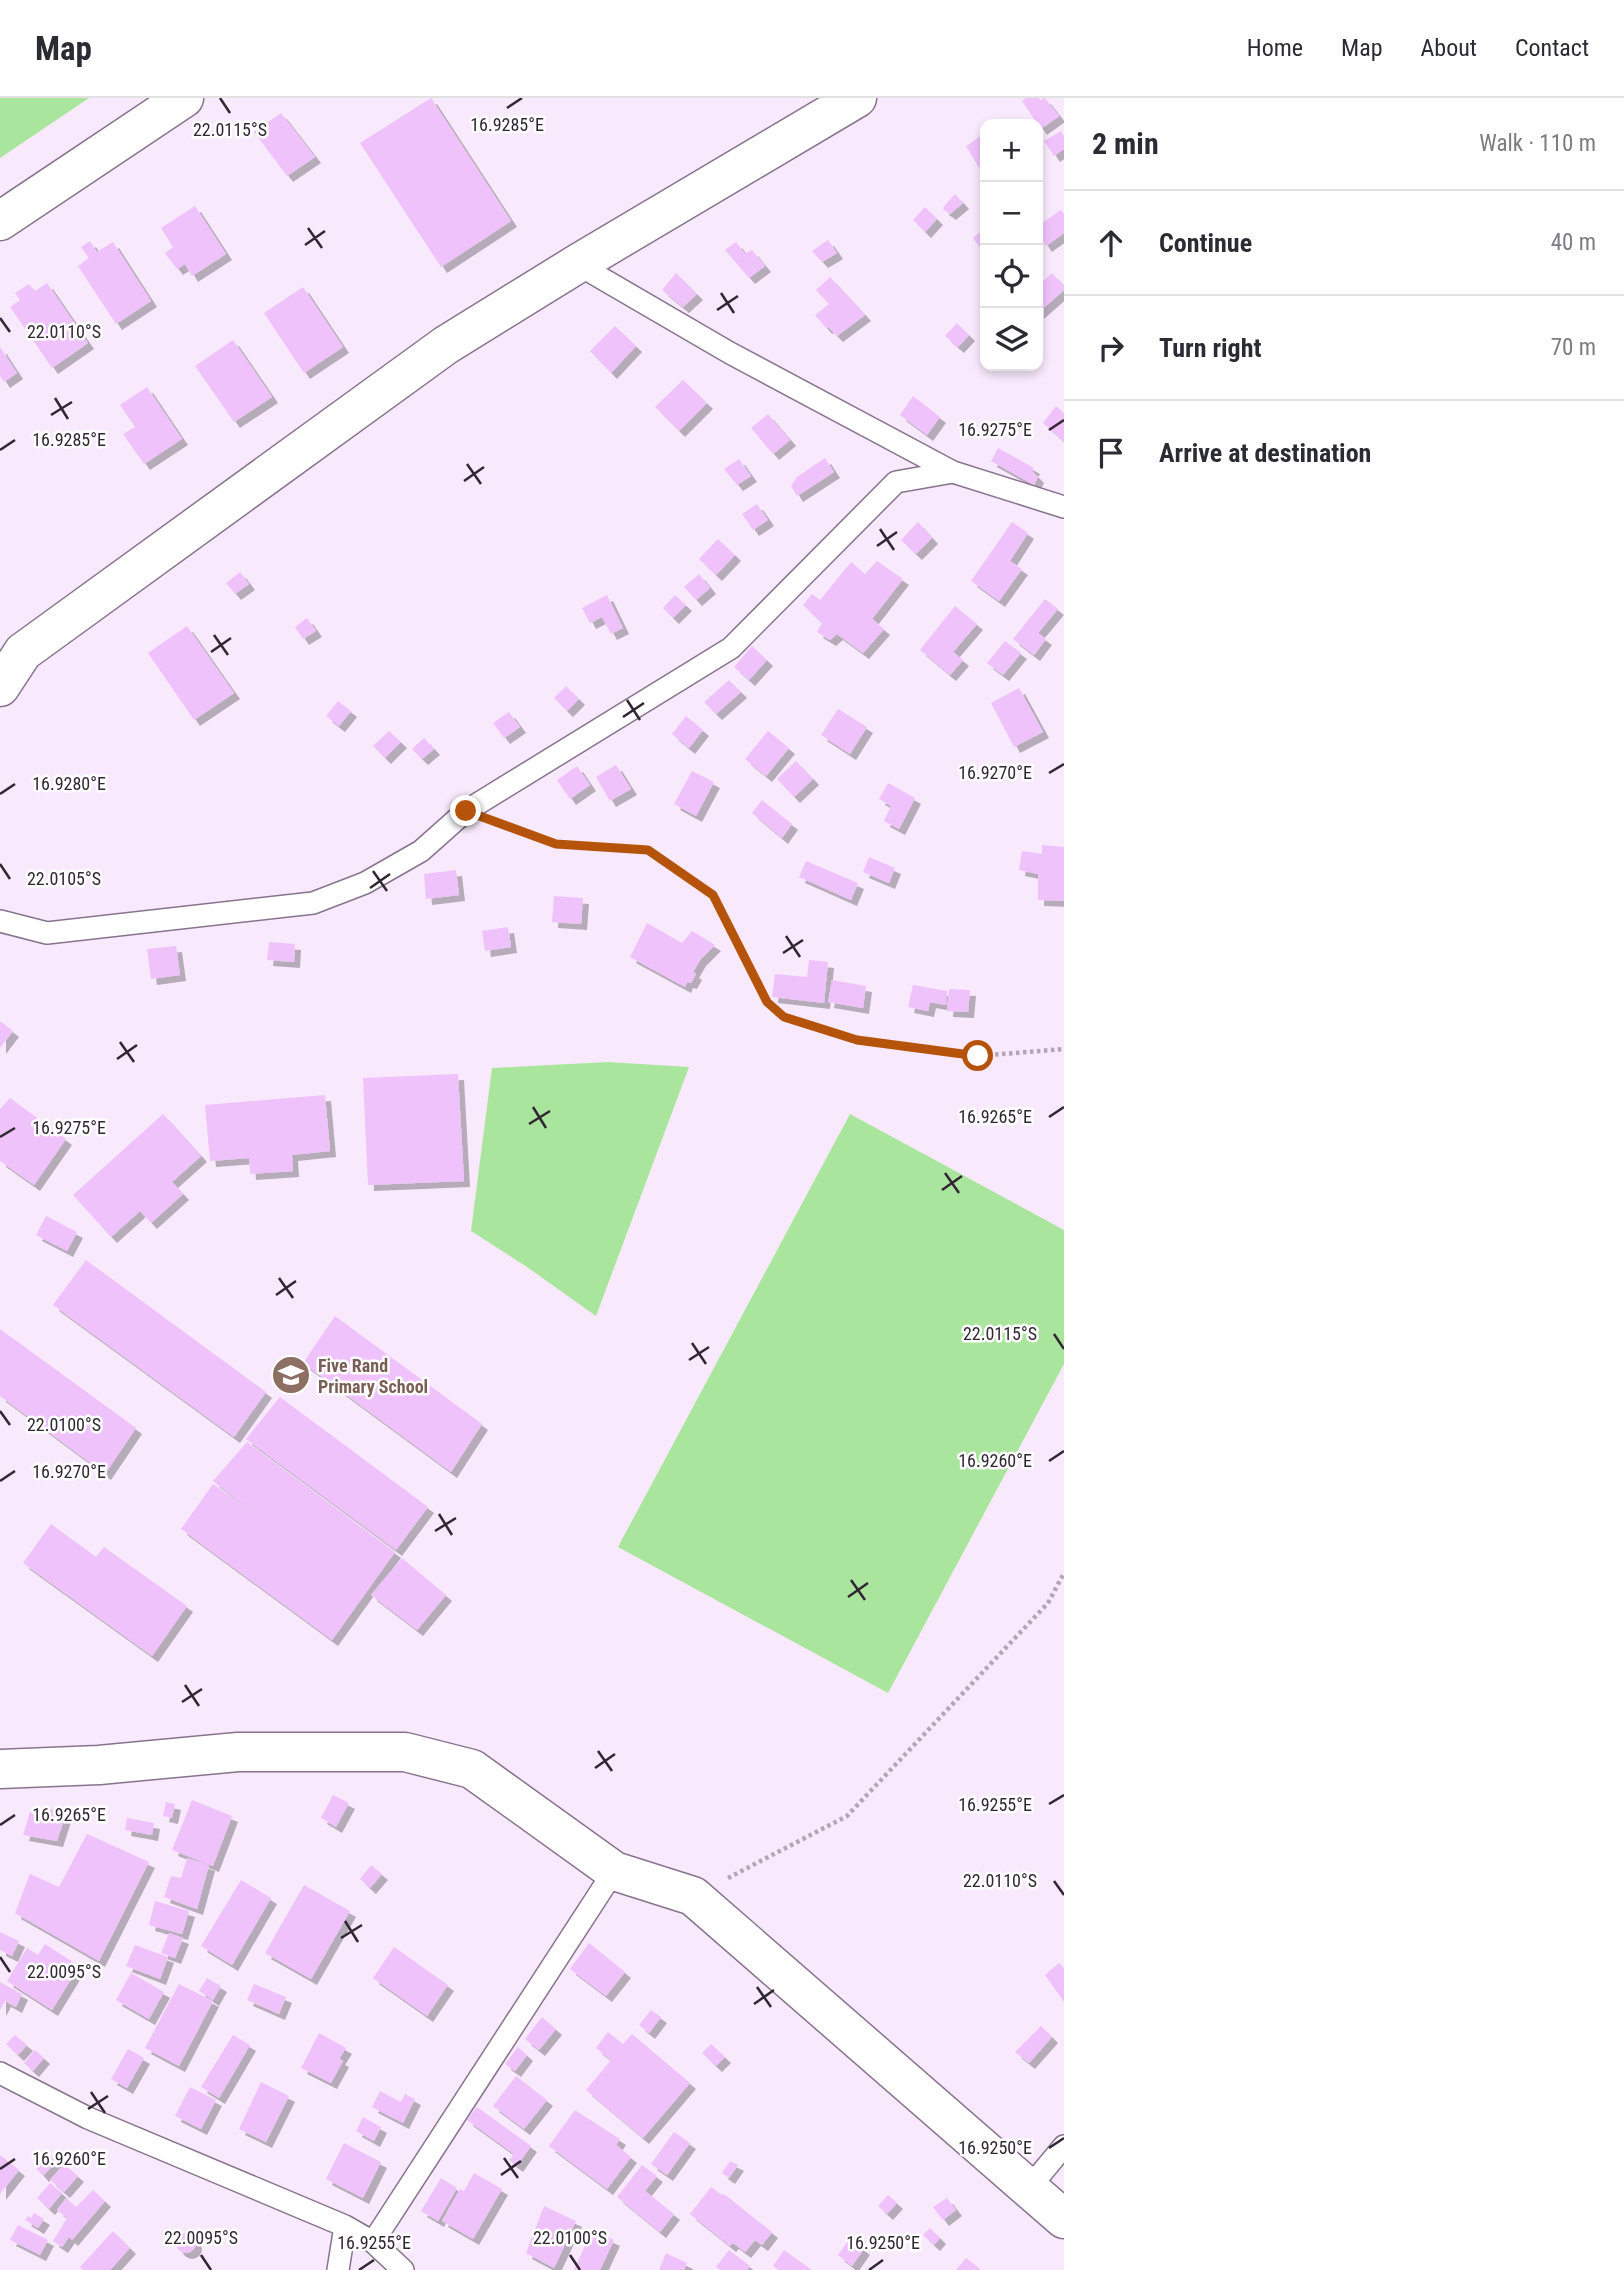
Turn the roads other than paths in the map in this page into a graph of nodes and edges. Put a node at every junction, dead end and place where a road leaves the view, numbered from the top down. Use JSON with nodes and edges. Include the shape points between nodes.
{"nodes":[{"id":1,"x":184,"y":98,"type":"edge"},
{"id":2,"x":857,"y":98,"type":"edge"},
{"id":3,"x":0,"y":221,"type":"edge"},
{"id":4,"x":577,"y":264,"type":"junction"},
{"id":5,"x":953,"y":472,"type":"junction"},
{"id":6,"x":1064,"y":507,"type":"edge"},
{"id":7,"x":0,"y":687,"type":"edge"},
{"id":8,"x":0,"y":921,"type":"edge"},
{"id":9,"x":0,"y":1769,"type":"edge"},
{"id":10,"x":614,"y":1871,"type":"junction"},
{"id":11,"x":0,"y":2073,"type":"edge"},
{"id":12,"x":1064,"y":2146,"type":"edge"},
{"id":13,"x":1029,"y":2188,"type":"junction"},
{"id":14,"x":1064,"y":2219,"type":"edge"},
{"id":15,"x":345,"y":2225,"type":"junction"},
{"id":16,"x":373,"y":2242,"type":"junction"},
{"id":17,"x":338,"y":2270,"type":"edge"},
{"id":18,"x":403,"y":2270,"type":"edge"}],
"edges":[{"from":1,"to":3,"type":"street"},
{"from":2,"to":4,"type":"street"},
{"from":4,"to":5,"type":"lane","via":[[730,353]]},
{"from":4,"to":7,"type":"street","via":[[446,345],[23,652]]},
{"from":5,"to":6,"type":"lane"},
{"from":5,"to":8,"type":"lane","via":[[896,482],[731,648],[466,811],[421,851],[365,883],[313,903],[47,933]]},
{"from":9,"to":10,"type":"street","via":[[238,1752],[405,1752],[472,1769]]},
{"from":10,"to":13,"type":"street","via":[[693,1896]]},
{"from":10,"to":16,"type":"lane"},
{"from":11,"to":15,"type":"lane","via":[[99,2123]]},
{"from":12,"to":13,"type":"lane"},
{"from":13,"to":14,"type":"street"},
{"from":15,"to":16,"type":"lane"},
{"from":15,"to":17,"type":"lane"},
{"from":16,"to":18,"type":"lane"}]}
